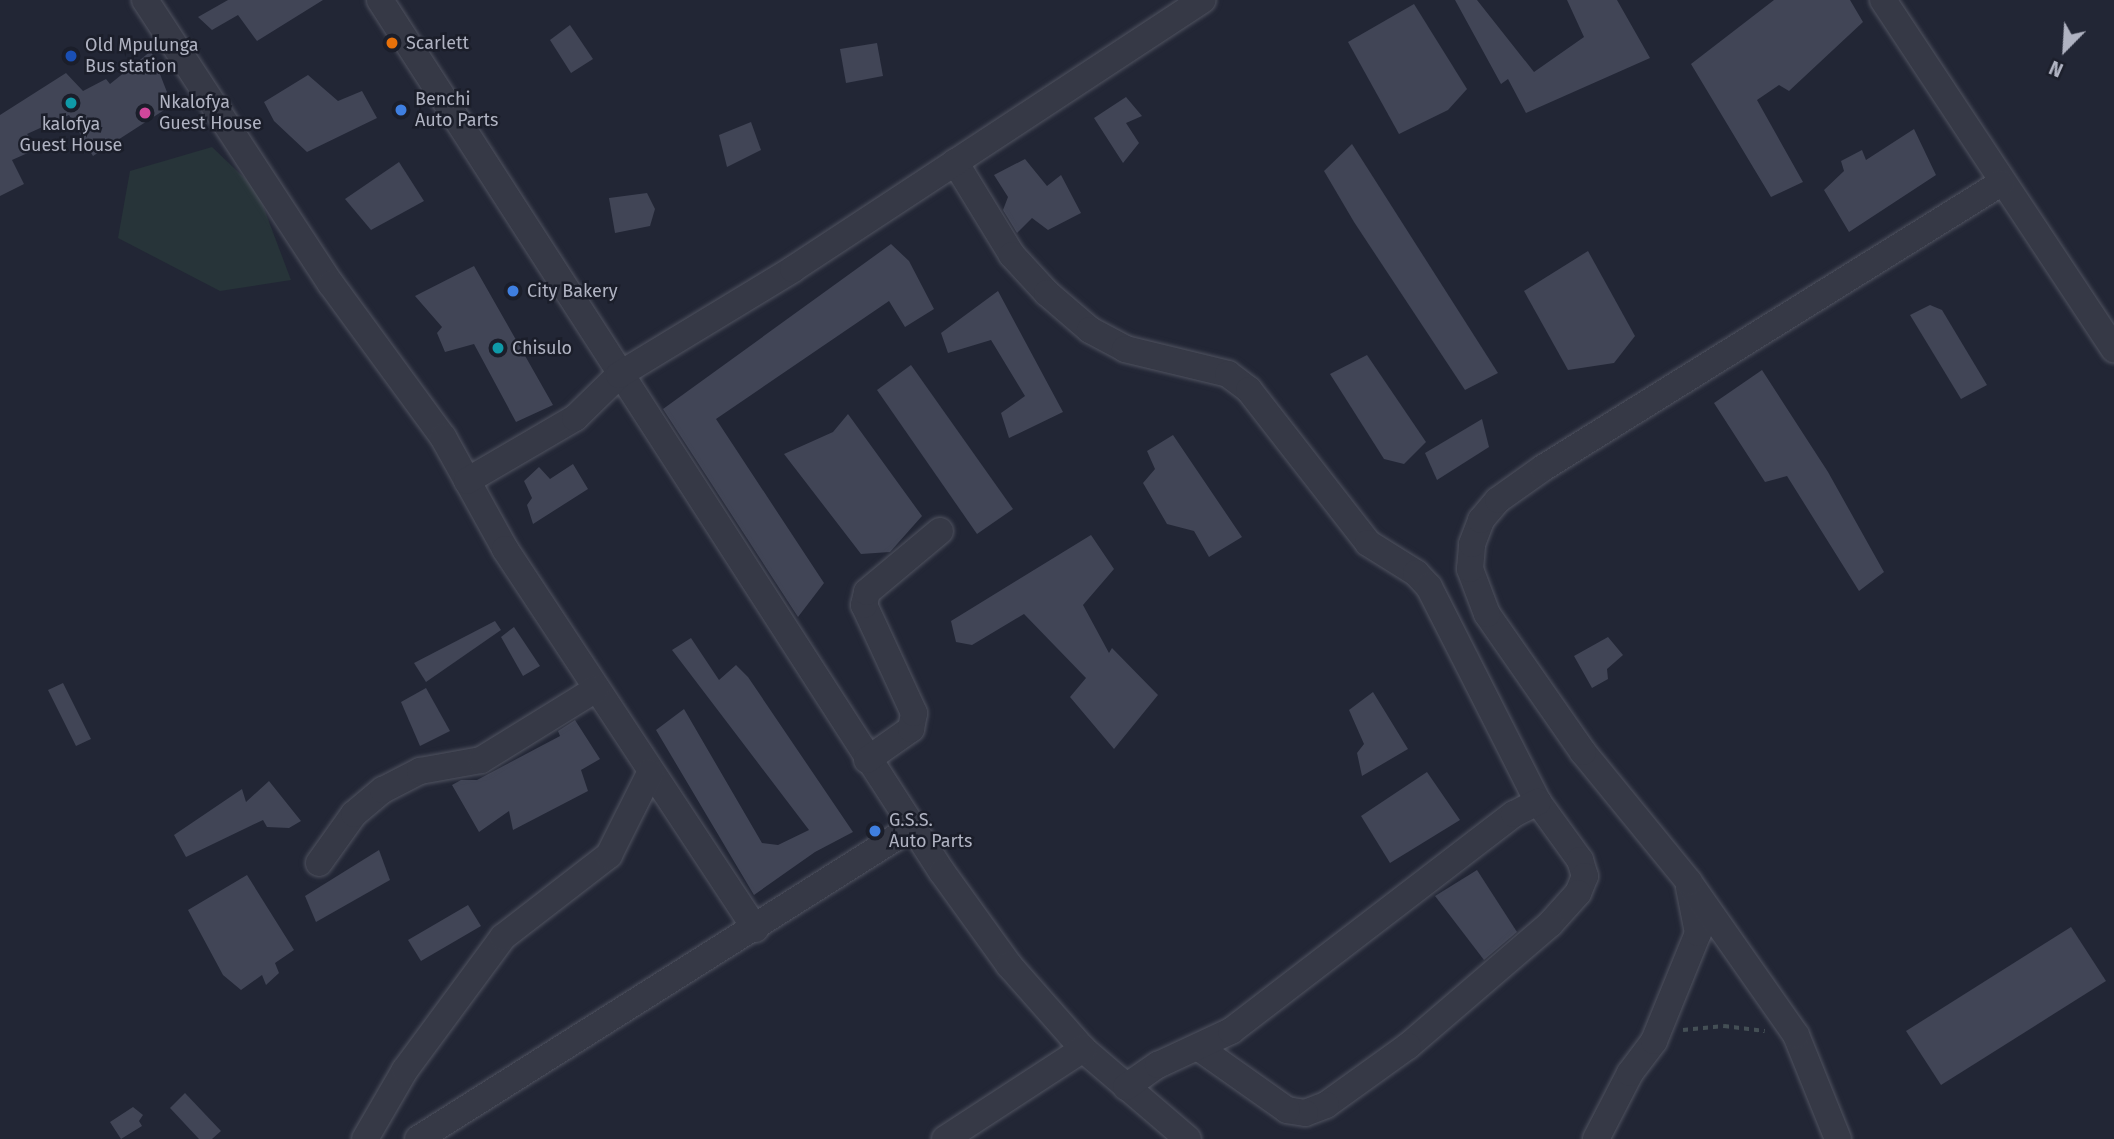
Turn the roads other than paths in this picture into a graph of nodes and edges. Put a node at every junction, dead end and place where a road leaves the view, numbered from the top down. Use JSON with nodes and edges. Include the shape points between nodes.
{"nodes":[{"id":1,"x":145,"y":0,"type":"edge"},
{"id":2,"x":380,"y":0,"type":"edge"},
{"id":3,"x":1202,"y":0,"type":"edge"},
{"id":4,"x":1883,"y":0,"type":"edge"},
{"id":5,"x":955,"y":162,"type":"junction"},
{"id":6,"x":2001,"y":183,"type":"junction"},
{"id":7,"x":2114,"y":349,"type":"edge"},
{"id":8,"x":619,"y":375,"type":"junction"},
{"id":9,"x":467,"y":481,"type":"junction"},
{"id":10,"x":940,"y":531,"type":"dead end"},
{"id":11,"x":596,"y":689,"type":"junction"},
{"id":12,"x":867,"y":760,"type":"junction"},
{"id":13,"x":650,"y":773,"type":"junction"},
{"id":14,"x":1538,"y":803,"type":"junction"},
{"id":15,"x":911,"y":828,"type":"junction"},
{"id":16,"x":319,"y":863,"type":"dead end"},
{"id":17,"x":1689,"y":882,"type":"junction"},
{"id":18,"x":755,"y":929,"type":"junction"},
{"id":19,"x":1199,"y":1048,"type":"junction"},
{"id":20,"x":1083,"y":1049,"type":"junction"},
{"id":21,"x":1126,"y":1087,"type":"junction"},
{"id":22,"x":365,"y":1139,"type":"edge"},
{"id":23,"x":418,"y":1139,"type":"edge"},
{"id":24,"x":945,"y":1139,"type":"edge"},
{"id":25,"x":1188,"y":1139,"type":"edge"},
{"id":26,"x":1596,"y":1139,"type":"edge"},
{"id":27,"x":1838,"y":1139,"type":"edge"}],
"edges":[{"from":1,"to":9,"type":"street","via":[[331,284],[443,437]]},
{"from":2,"to":8,"type":"street"},
{"from":3,"to":5,"type":"street"},
{"from":4,"to":6,"type":"street"},
{"from":5,"to":8,"type":"street"},
{"from":5,"to":14,"type":"street","via":[[1012,255],[1047,293],[1090,330],[1125,349],[1228,374],[1249,390],[1312,477],[1368,543],[1416,573],[1435,599]]},
{"from":6,"to":7,"type":"street"},
{"from":6,"to":17,"type":"street","via":[[1543,468],[1498,500],[1481,520],[1472,544],[1470,569],[1487,614],[1583,752]]},
{"from":8,"to":9,"type":"street","via":[[575,418]]},
{"from":8,"to":12,"type":"street"},
{"from":9,"to":11,"type":"street"},
{"from":10,"to":12,"type":"street","via":[[867,592],[864,605],[914,713],[911,729]]},
{"from":11,"to":13,"type":"street"},
{"from":11,"to":16,"type":"street","via":[[481,760],[420,771],[383,790],[354,814]]},
{"from":12,"to":15,"type":"street"},
{"from":13,"to":18,"type":"street"},
{"from":13,"to":22,"type":"street","via":[[609,855],[503,937],[405,1070]]},
{"from":14,"to":19,"type":"street","via":[[1514,814],[1240,1024]]},
{"from":14,"to":19,"type":"street","via":[[1580,860],[1585,876],[1578,893],[1550,924],[1418,1037],[1347,1090],[1305,1113],[1287,1110]]},
{"from":15,"to":18,"type":"street","via":[[827,878]]},
{"from":15,"to":20,"type":"street","via":[[1009,965]]},
{"from":17,"to":26,"type":"street","via":[[1698,933],[1654,1041],[1630,1073]]},
{"from":17,"to":27,"type":"street","via":[[1796,1035]]},
{"from":18,"to":23,"type":"street","via":[[603,1018]]},
{"from":19,"to":21,"type":"street","via":[[1158,1065]]},
{"from":20,"to":21,"type":"street"},
{"from":20,"to":24,"type":"street"},
{"from":21,"to":25,"type":"street"}]}
